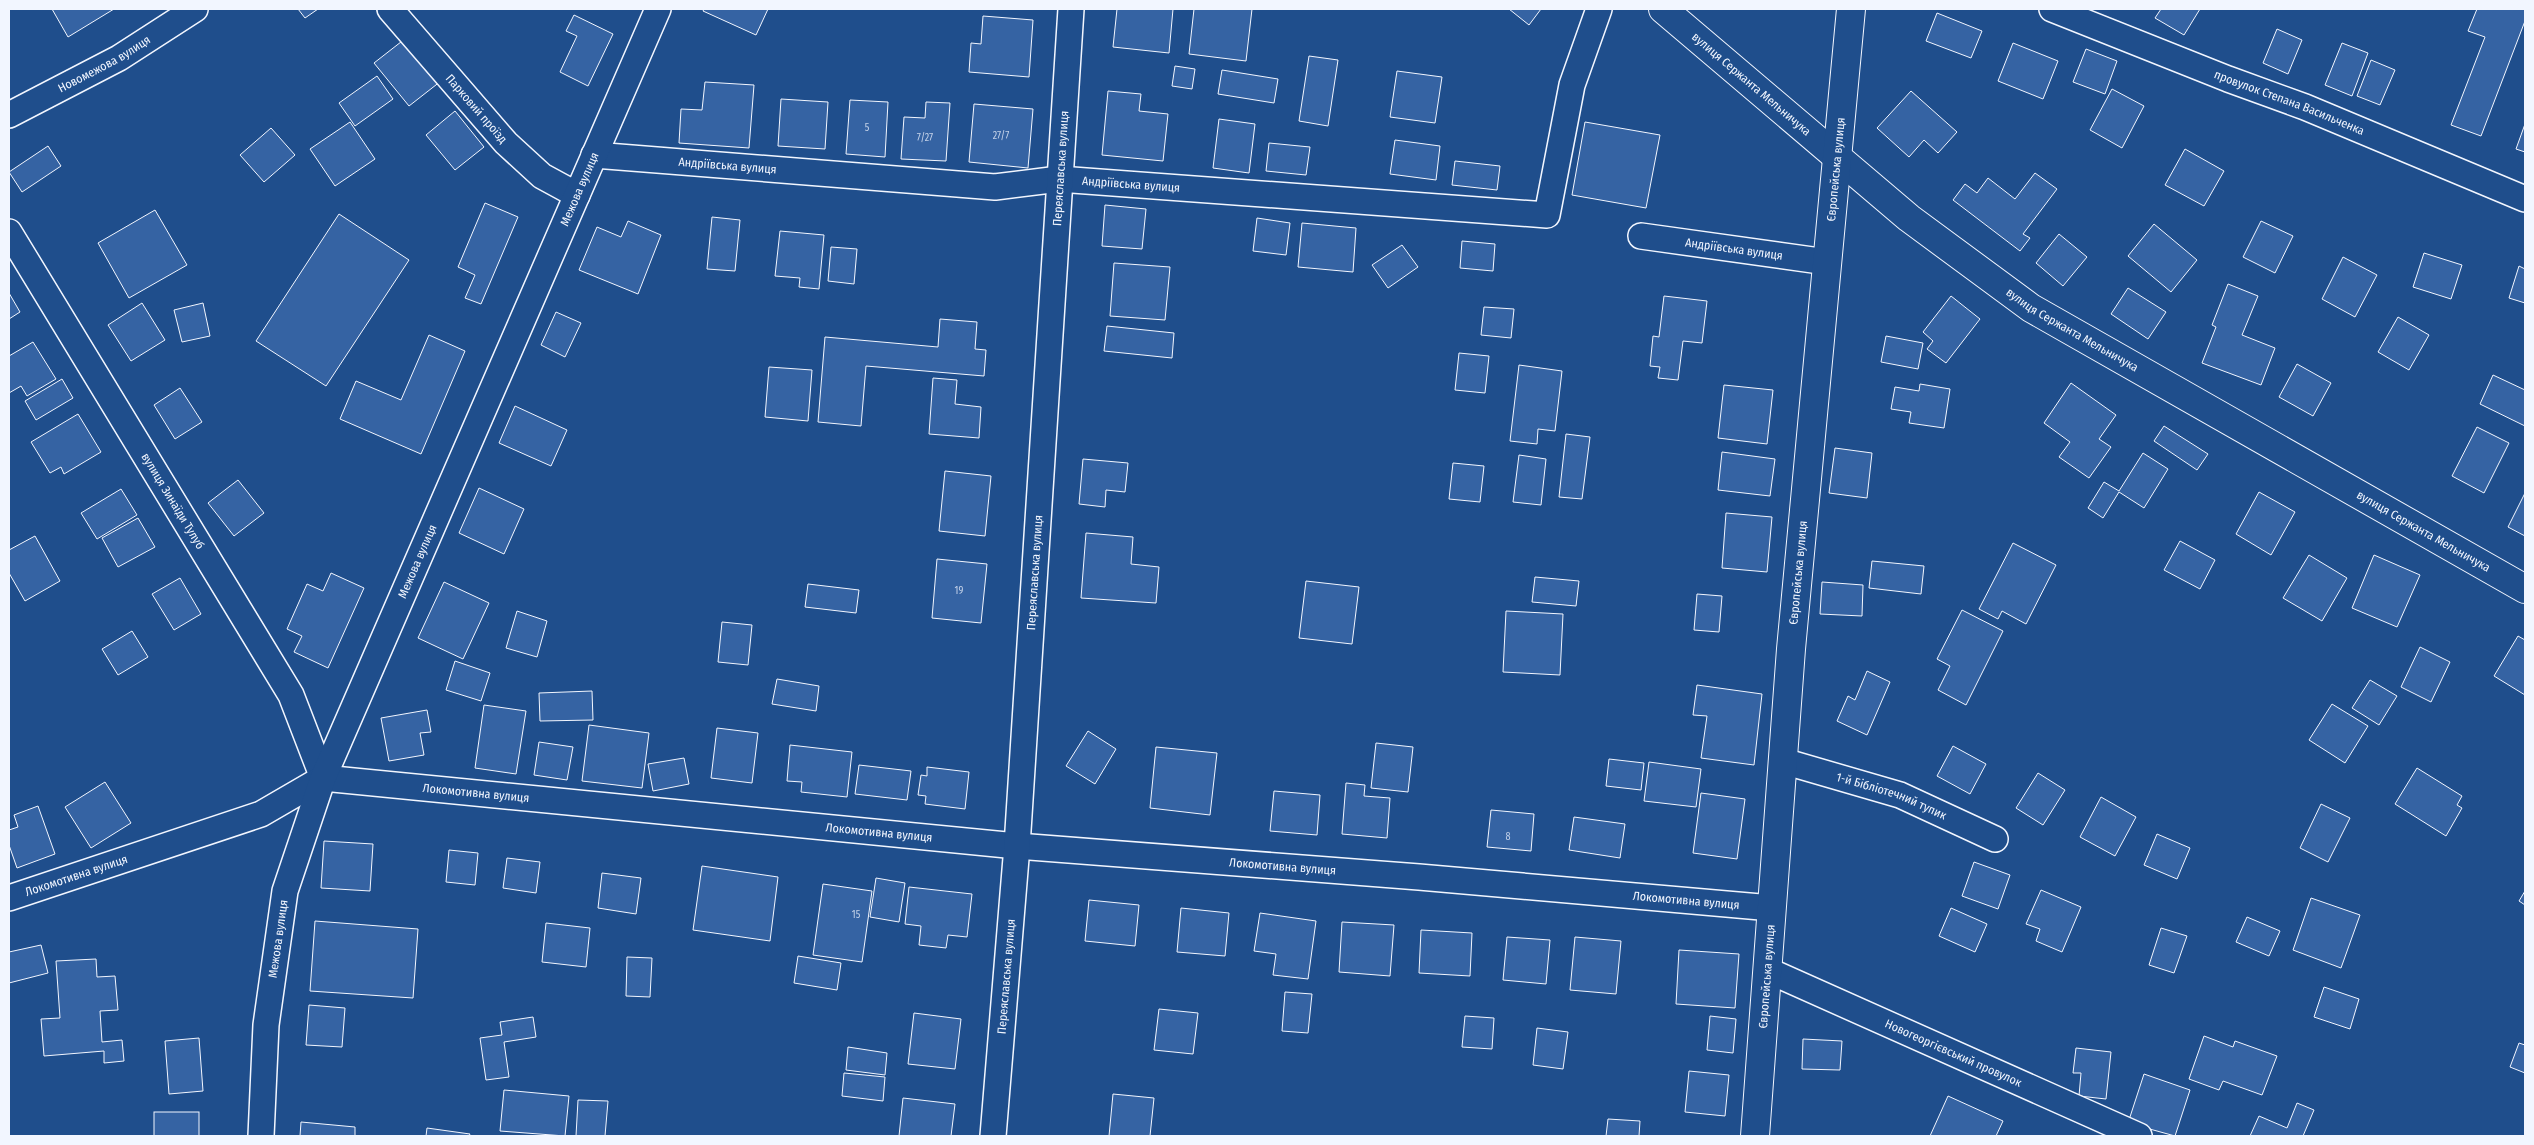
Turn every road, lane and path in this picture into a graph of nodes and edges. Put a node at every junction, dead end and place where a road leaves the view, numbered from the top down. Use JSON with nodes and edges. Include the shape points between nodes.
{"nodes":[{"id":1,"x":195,"y":9,"type":"edge"},
{"id":2,"x":390,"y":9,"type":"edge"},
{"id":3,"x":658,"y":9,"type":"edge"},
{"id":4,"x":1071,"y":9,"type":"edge"},
{"id":5,"x":1599,"y":9,"type":"edge"},
{"id":6,"x":1663,"y":9,"type":"edge"},
{"id":7,"x":1850,"y":9,"type":"edge"},
{"id":8,"x":2052,"y":9,"type":"edge"},
{"id":9,"x":9,"y":115,"type":"edge"},
{"id":10,"x":594,"y":154,"type":"junction"},
{"id":11,"x":1837,"y":156,"type":"junction"},
{"id":12,"x":1059,"y":179,"type":"junction"},
{"id":13,"x":577,"y":195,"type":"junction"},
{"id":14,"x":2525,"y":199,"type":"edge"},
{"id":15,"x":9,"y":232,"type":"edge"},
{"id":16,"x":1640,"y":236,"type":"dead end"},
{"id":17,"x":1827,"y":262,"type":"junction"},
{"id":18,"x":2525,"y":589,"type":"edge"},
{"id":19,"x":1783,"y":761,"type":"junction"},
{"id":20,"x":323,"y":778,"type":"junction"},
{"id":21,"x":1995,"y":839,"type":"dead end"},
{"id":22,"x":1017,"y":846,"type":"junction"},
{"id":23,"x":9,"y":898,"type":"edge"},
{"id":24,"x":1772,"y":908,"type":"junction"},
{"id":25,"x":1768,"y":970,"type":"junction"},
{"id":26,"x":261,"y":1136,"type":"edge"},
{"id":27,"x":993,"y":1136,"type":"edge"},
{"id":28,"x":1756,"y":1136,"type":"edge"},
{"id":29,"x":2138,"y":1136,"type":"edge"}],
"edges":[{"from":1,"to":9,"type":"street","name":"Новомежова вулиця","via":[[119,58]]},
{"from":2,"to":13,"type":"street","name":"Парковий проїзд","via":[[506,143],[542,176]]},
{"from":3,"to":10,"type":"street","name":"Межова вулиця"},
{"from":4,"to":12,"type":"street","name":"Переяславська вулиця"},
{"from":5,"to":12,"type":"street","name":"Андріївська вулиця","via":[[1572,84],[1547,215]]},
{"from":6,"to":11,"type":"street","name":"вулиця Сержанта Мельничука"},
{"from":7,"to":11,"type":"street","name":"Європейська вулиця"},
{"from":8,"to":14,"type":"street","name":"провулок Степана Васильченка","via":[[2305,107]]},
{"from":10,"to":12,"type":"street","name":"Андріївська вулиця","via":[[995,187]]},
{"from":10,"to":13,"type":"street","name":"Межова вулиця"},
{"from":11,"to":17,"type":"street","name":"Європейська вулиця"},
{"from":11,"to":18,"type":"street","name":"вулиця Сержанта Мельничука","via":[[1909,218],[2032,308]]},
{"from":12,"to":22,"type":"street","name":"Переяславська вулиця"},
{"from":13,"to":20,"type":"street","name":"Межова вулиця"},
{"from":15,"to":20,"type":"street","name":"вулиця Зинаїди Тулуб","via":[[291,695]]},
{"from":16,"to":17,"type":"street","name":"Андріївська вулиця"},
{"from":17,"to":19,"type":"street","name":"Європейська вулиця"},
{"from":19,"to":21,"type":"street","name":"1-й Бібліотечний тупик","via":[[1900,795]]},
{"from":19,"to":24,"type":"street","name":"Європейська вулиця"},
{"from":20,"to":22,"type":"street","name":"Локомотивна вулиця"},
{"from":20,"to":23,"type":"street","name":"Локомотивна вулиця","via":[[260,814]]},
{"from":20,"to":26,"type":"street","name":"Межова вулиця","via":[[285,891],[266,1025]]},
{"from":22,"to":24,"type":"street","name":"Локомотивна вулиця"},
{"from":22,"to":27,"type":"street","name":"Переяславська вулиця"},
{"from":24,"to":25,"type":"street","name":"Європейська вулиця"},
{"from":25,"to":28,"type":"street","name":"Європейська вулиця"},
{"from":25,"to":29,"type":"street","name":"Новогеоргієвський провулок"}]}
